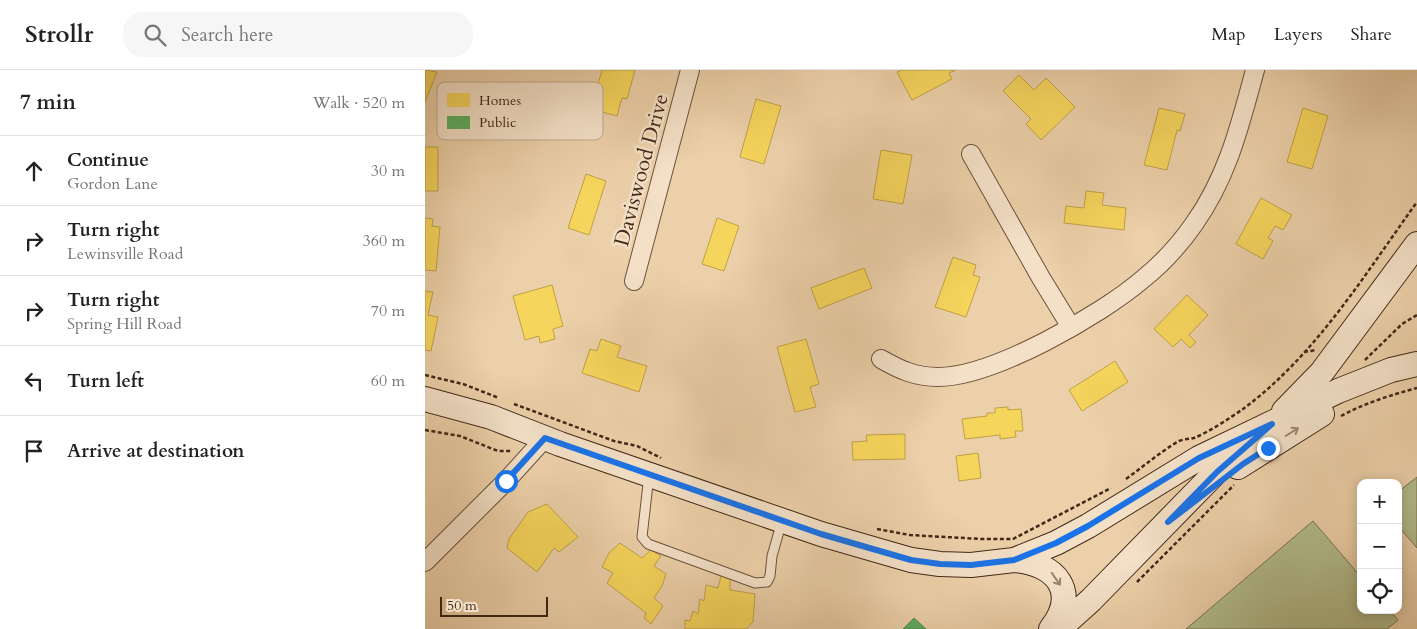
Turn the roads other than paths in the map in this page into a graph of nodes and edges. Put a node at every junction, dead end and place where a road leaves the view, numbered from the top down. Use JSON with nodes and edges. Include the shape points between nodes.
{"nodes":[{"id":1,"x":690,"y":70,"type":"edge"},
{"id":2,"x":1255,"y":70,"type":"edge"},
{"id":3,"x":971,"y":154,"type":"dead end"},
{"id":4,"x":1417,"y":244,"type":"edge"},
{"id":5,"x":635,"y":281,"type":"dead end"},
{"id":6,"x":1071,"y":327,"type":"junction"},
{"id":7,"x":881,"y":359,"type":"dead end"},
{"id":8,"x":1417,"y":364,"type":"edge"},
{"id":9,"x":1391,"y":370,"type":"junction"},
{"id":10,"x":425,"y":399,"type":"edge"},
{"id":11,"x":1272,"y":424,"type":"junction"},
{"id":12,"x":540,"y":444,"type":"junction"},
{"id":13,"x":656,"y":467,"type":"junction"},
{"id":14,"x":782,"y":521,"type":"junction"},
{"id":15,"x":1168,"y":522,"type":"junction"},
{"id":16,"x":1014,"y":560,"type":"junction"},
{"id":17,"x":425,"y":562,"type":"edge"},
{"id":18,"x":1051,"y":629,"type":"edge"},
{"id":19,"x":1059,"y":629,"type":"edge"}],
"edges":[{"from":1,"to":5,"type":"street","name":"Daviswood Drive"},
{"from":2,"to":6,"type":"street","via":[[1232,152],[1220,180],[1194,223],[1173,251],[1143,280]]},
{"from":3,"to":6,"type":"street"},
{"from":4,"to":11,"type":"main road","via":[[1322,372]]},
{"from":6,"to":7,"type":"street","via":[[1002,362],[959,375],[921,376],[902,371]]},
{"from":8,"to":9,"type":"main road"},
{"from":9,"to":11,"type":"main road","via":[[1338,390]]},
{"from":15,"to":9,"type":"main road","one_way":true,"via":[[1243,464]]},
{"from":10,"to":12,"type":"main road","via":[[491,417]]},
{"from":11,"to":15,"type":"main road","via":[[1217,472]]},
{"from":11,"to":16,"type":"main road","via":[[1192,462],[1056,543]]},
{"from":12,"to":13,"type":"main road"},
{"from":12,"to":17,"type":"street"},
{"from":13,"to":14,"type":"main road"},
{"from":13,"to":14,"type":"lane","via":[[642,537],[648,544],[755,583],[767,582]]},
{"from":14,"to":16,"type":"main road","via":[[911,560],[971,565]]},
{"from":15,"to":19,"type":"main road"},
{"from":16,"to":18,"type":"main road","one_way":true,"via":[[1047,569],[1062,588],[1062,612]]}]}
